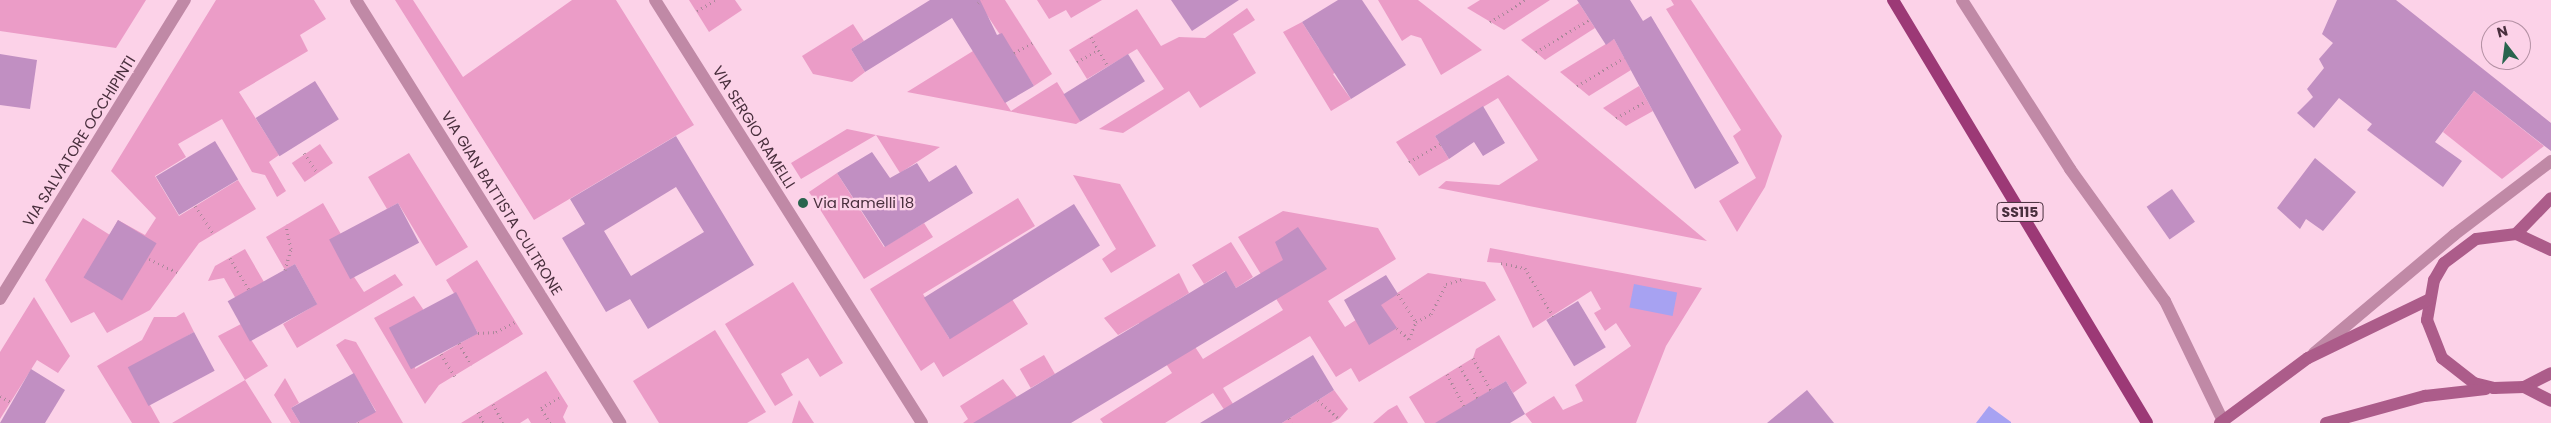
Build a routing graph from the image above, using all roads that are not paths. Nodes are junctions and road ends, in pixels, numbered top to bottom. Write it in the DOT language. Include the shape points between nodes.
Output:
graph roads {
  1 [pos="185,0"];
  2 [pos="356,0"];
  3 [pos="655,0"];
  4 [pos="1893,0"];
  5 [pos="1962,0"];
  6 [pos="2551,161"];
  7 [pos="2551,198"];
  8 [pos="2516,234"];
  9 [pos="2551,250"];
  10 [pos="0,299"];
  11 [pos="2428,300"];
  12 [pos="2308,358"];
  13 [pos="2551,373"];
  14 [pos="2524,387"];
  15 [pos="2494,388"];
  16 [pos="2551,401"];
  17 [pos="2222,422"];
  18 [pos="620,423"];
  19 [pos="922,423"];
  20 [pos="2147,423"];
  21 [pos="2326,423"];
  1 -- 10 [label="street, VIA SALVATORE OCCHIPINTI"];
  2 -- 18 [label="street, VIA GIAN BATTISTA CULTRONE"];
  3 -- 19 [label="street, VIA SERGIO RAMELLI"];
  4 -- 20 [label="main road, SS115"];
  5 -- 17 [label="street" via="2070,169 2165,301"];
  6 -- 12 [label="street" via="2454,235"];
  7 -- 8 [label="main road"];
  8 -- 9 [label="main road"];
  8 -- 11 [label="main road" via="2476,239 2458,249 2434,280"];
  11 -- 12 [label="main road"];
  11 -- 15 [label="main road" via="2427,320 2442,358 2456,372"];
  12 -- 17 [label="main road"];
  13 -- 14 [label="main road"];
  14 -- 15 [label="main road"];
  14 -- 16 [label="main road"];
  15 -- 21 [label="main road" via="2425,396"];
}
